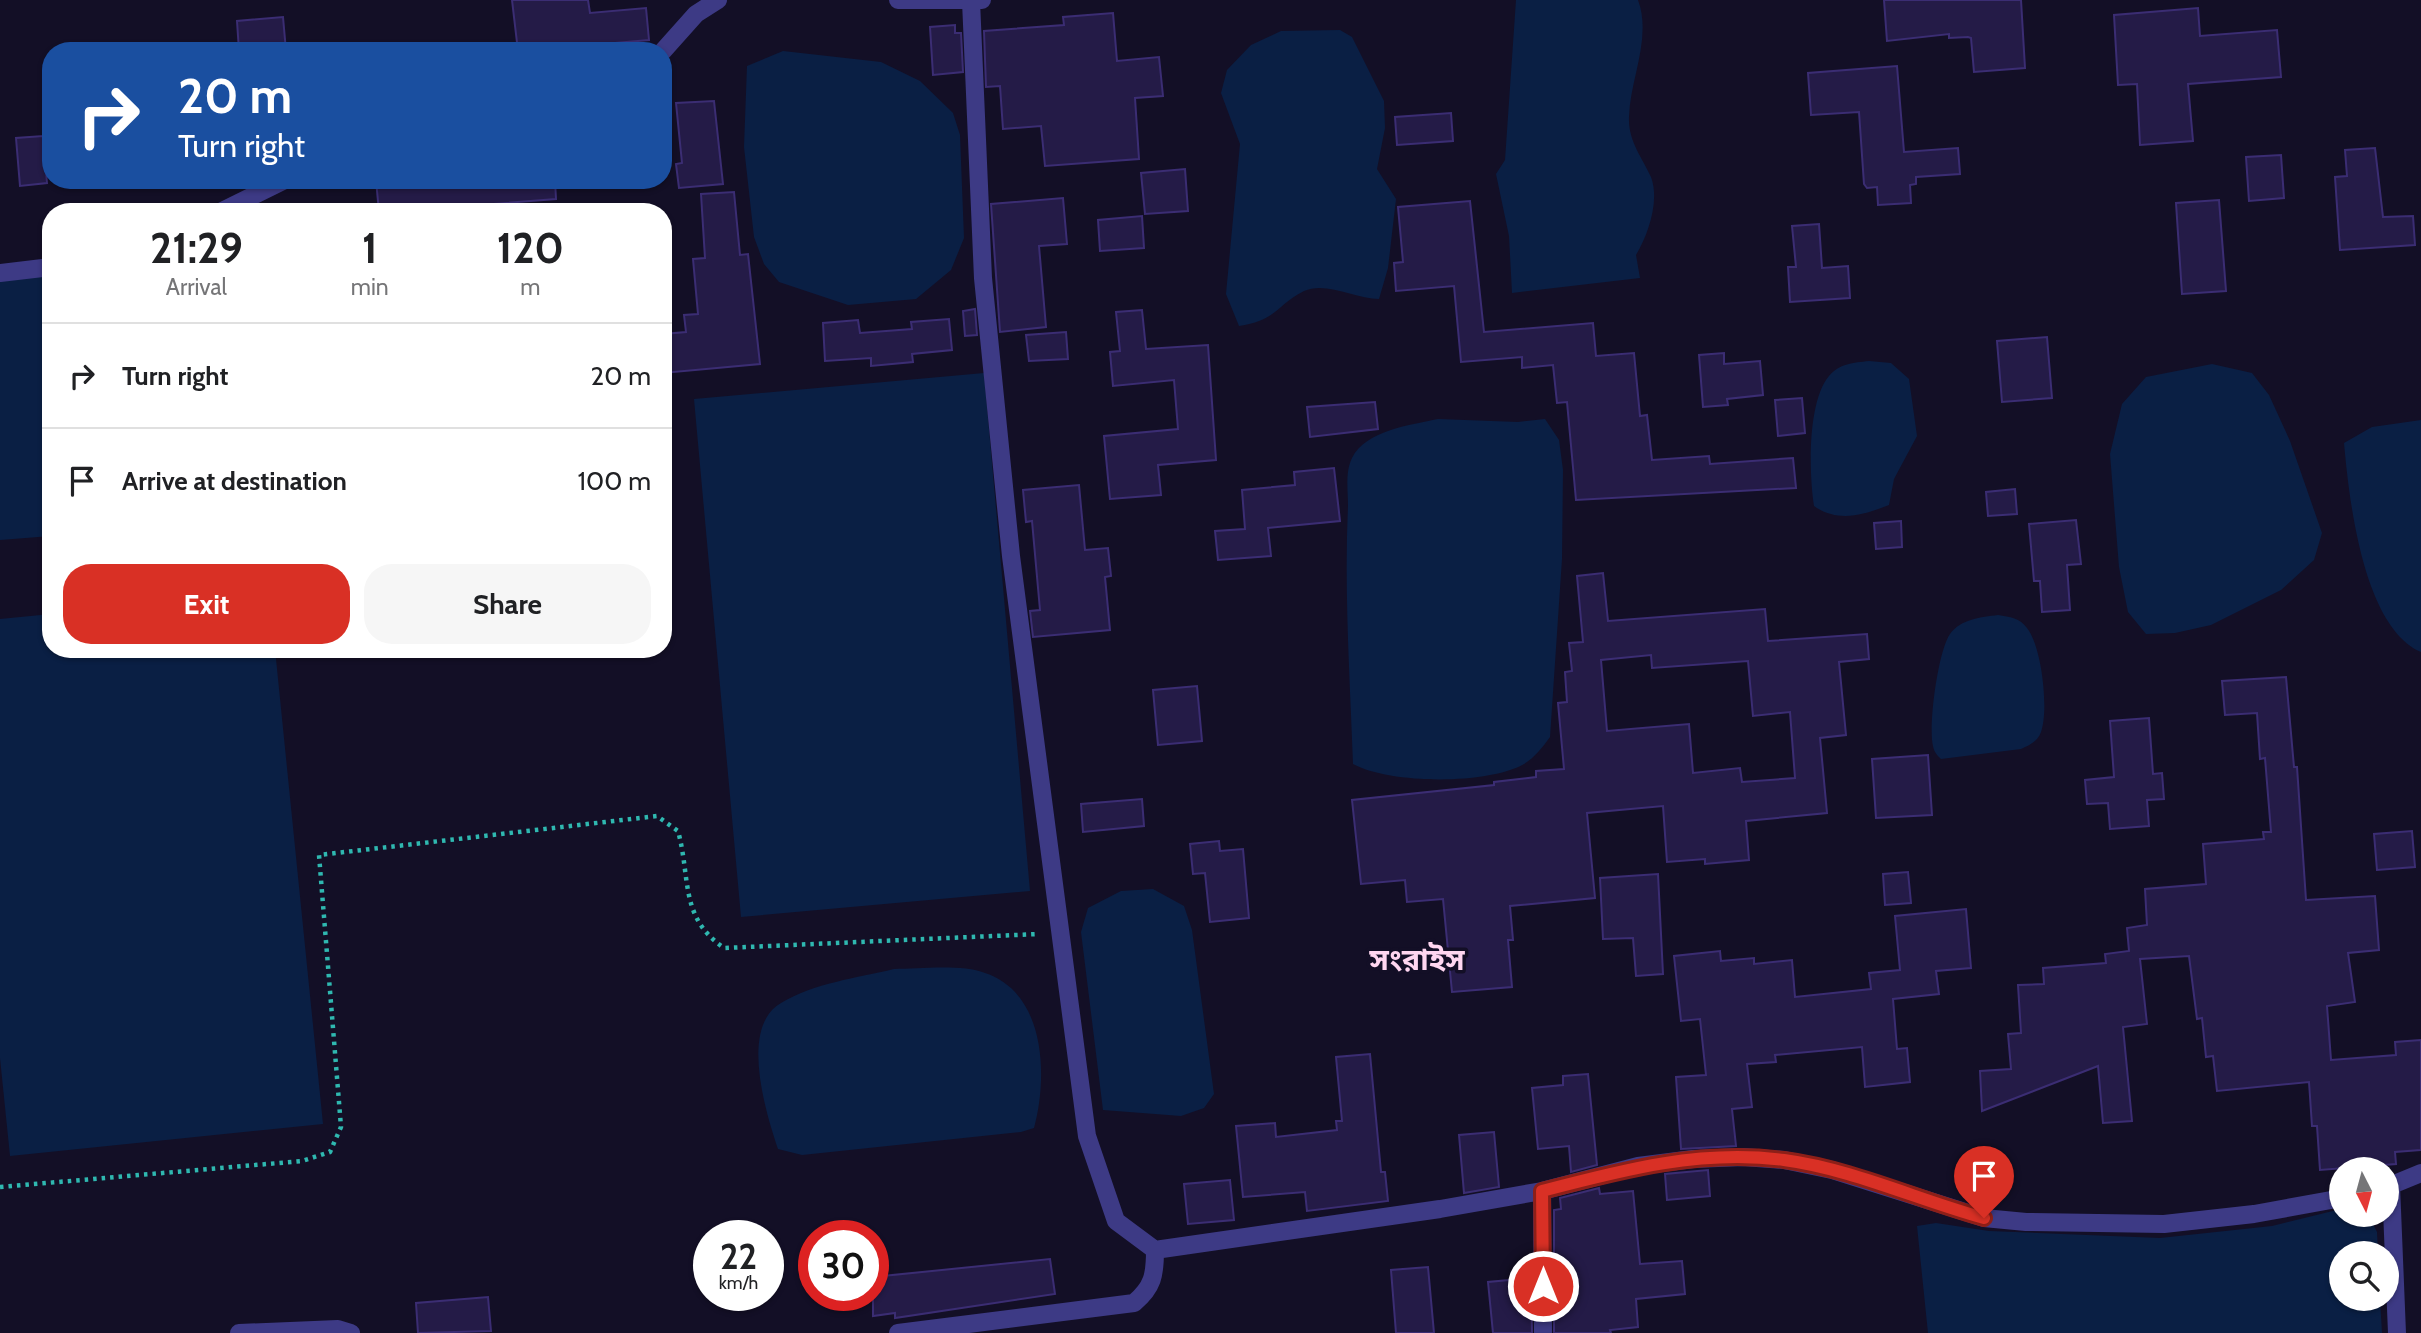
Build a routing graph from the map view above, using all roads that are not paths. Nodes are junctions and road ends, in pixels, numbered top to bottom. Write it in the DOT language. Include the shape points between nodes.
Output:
graph roads {
  1 [pos="718,0"];
  2 [pos="898,0"];
  3 [pos="977,1"];
  4 [pos="671,42"];
  5 [pos="267,189"];
  6 [pos="238,203"];
  7 [pos="42,268"];
  8 [pos="0,273"];
  9 [pos="2421,1173"];
  10 [pos="2399,1182"];
  11 [pos="1542,1191"];
  12 [pos="2329,1200"];
  13 [pos="2391,1227"];
  14 [pos="1155,1250"];
  15 [pos="239,1333"];
  16 [pos="351,1333"];
  17 [pos="898,1333"];
  18 [pos="1543,1333"];
  19 [pos="2397,1333"];
  1 -- 4 [label="street" via="696,13"];
  2 -- 3 [label="street"];
  3 -- 14 [label="street" via="983,278 1031,730 1087,1136 1116,1221"];
  5 -- 6 [label="street"];
  7 -- 8 [label="street"];
  9 -- 10 [label="street"];
  11 -- 12 [label="street" via="1638,1166 1742,1157 1832,1170 1984,1218 2026,1222 2164,1224"];
  11 -- 14 [label="street"];
  11 -- 18 [label="street"];
  13 -- 19 [label="street"];
  14 -- 17 [label="street" via="1150,1290 1134,1303"];
  15 -- 16 [label="street" via="338,1329"];
}
